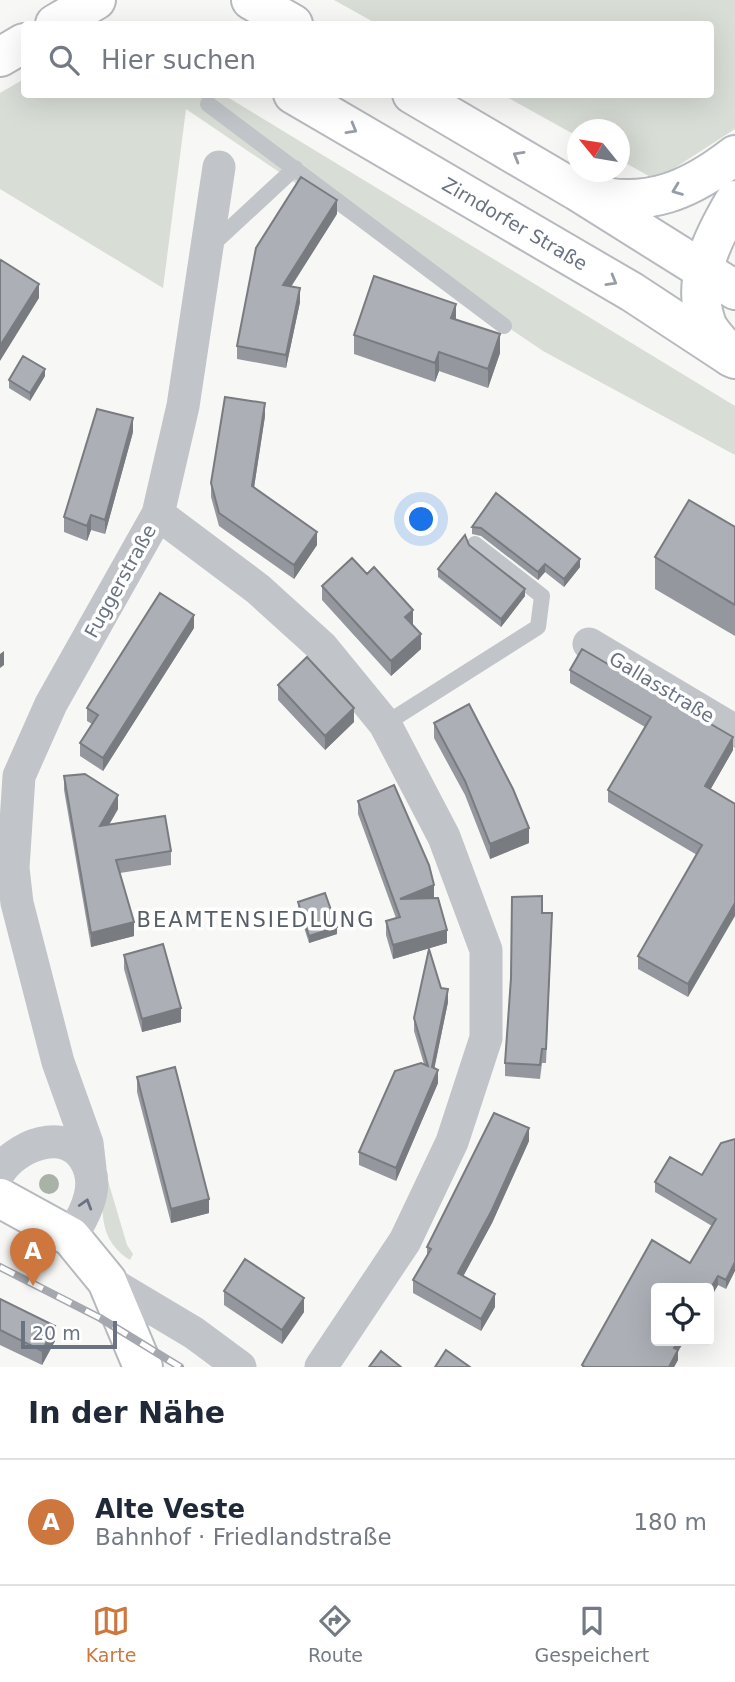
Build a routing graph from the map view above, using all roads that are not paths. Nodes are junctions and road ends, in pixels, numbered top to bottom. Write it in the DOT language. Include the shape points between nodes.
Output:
graph roads {
  1 [pos="96,0"];
  2 [pos="251,0"];
  3 [pos="60,21"];
  4 [pos="288,21"];
  5 [pos="21,45"];
  6 [pos="0,57"];
  7 [pos="300,98"];
  8 [pos="419,98"];
  9 [pos="208,104"];
  10 [pos="735,155"];
  11 [pos="219,167"];
  12 [pos="295,168"];
  13 [pos="577,191"];
  14 [pos="735,200"];
  15 [pos="208,250"];
  16 [pos="719,262"];
  17 [pos="735,290"];
  18 [pos="504,326"];
  19 [pos="733,358"];
  20 [pos="158,514"];
  21 [pos="475,544"];
  22 [pos="589,643"];
  23 [pos="385,724"];
  24 [pos="735,731"];
  25 [pos="9,772"];
  26 [pos="58,1062"];
  27 [pos="33,1144"];
  28 [pos="90,1169"];
  29 [pos="0,1171"];
  30 [pos="0,1198"];
  31 [pos="71,1237"];
  32 [pos="107,1281"];
  33 [pos="143,1367"];
  34 [pos="240,1367"];
  35 [pos="321,1367"];
  1 -- 3 [label="main road"];
  2 -- 4 [label="main road"];
  5 -- 6 [label="main road"];
  7 -- 19 [label="main road, Zirndorfer Straße, one-way" via="632,292"];
  13 -- 8 [label="main road, one-way"];
  9 -- 12 [label="lane"];
  10 -- 13 [label="main road, one-way" via="703,180 662,195 614,200"];
  11 -- 15 [label="street, Fuggerstraße"];
  12 -- 15 [label="lane"];
  12 -- 18 [label="lane"];
  13 -- 16 [label="main road"];
  14 -- 16 [label="main road" via="719,227"];
  15 -- 20 [label="street, Fuggerstraße" via="183,406"];
  16 -- 17 [label="main road"];
  16 -- 19 [label="main road" via="701,298 708,326"];
  20 -- 23 [label="street" via="258,589 322,647"];
  20 -- 25 [label="street, Fuggerstraße"];
  21 -- 23 [label="lane" via="542,596 538,627"];
  22 -- 24 [label="street, Gallasstraße"];
  23 -- 35 [label="street" via="444,837 486,950 486,1038 452,1142 405,1241"];
  25 -- 26 [label="street" via="17,903"];
  26 -- 27 [label="street" via="50,1118"];
  26 -- 28 [label="street" via="80,1117"];
  27 -- 28 [label="street" via="65,1144"];
  27 -- 29 [label="street"];
  31 -- 28 [label="street, one-way" via="86,1209"];
  30 -- 31 [label="main road"];
  31 -- 32 [label="main road"];
  32 -- 33 [label="main road"];
  32 -- 34 [label="street" via="194,1333"];
}
